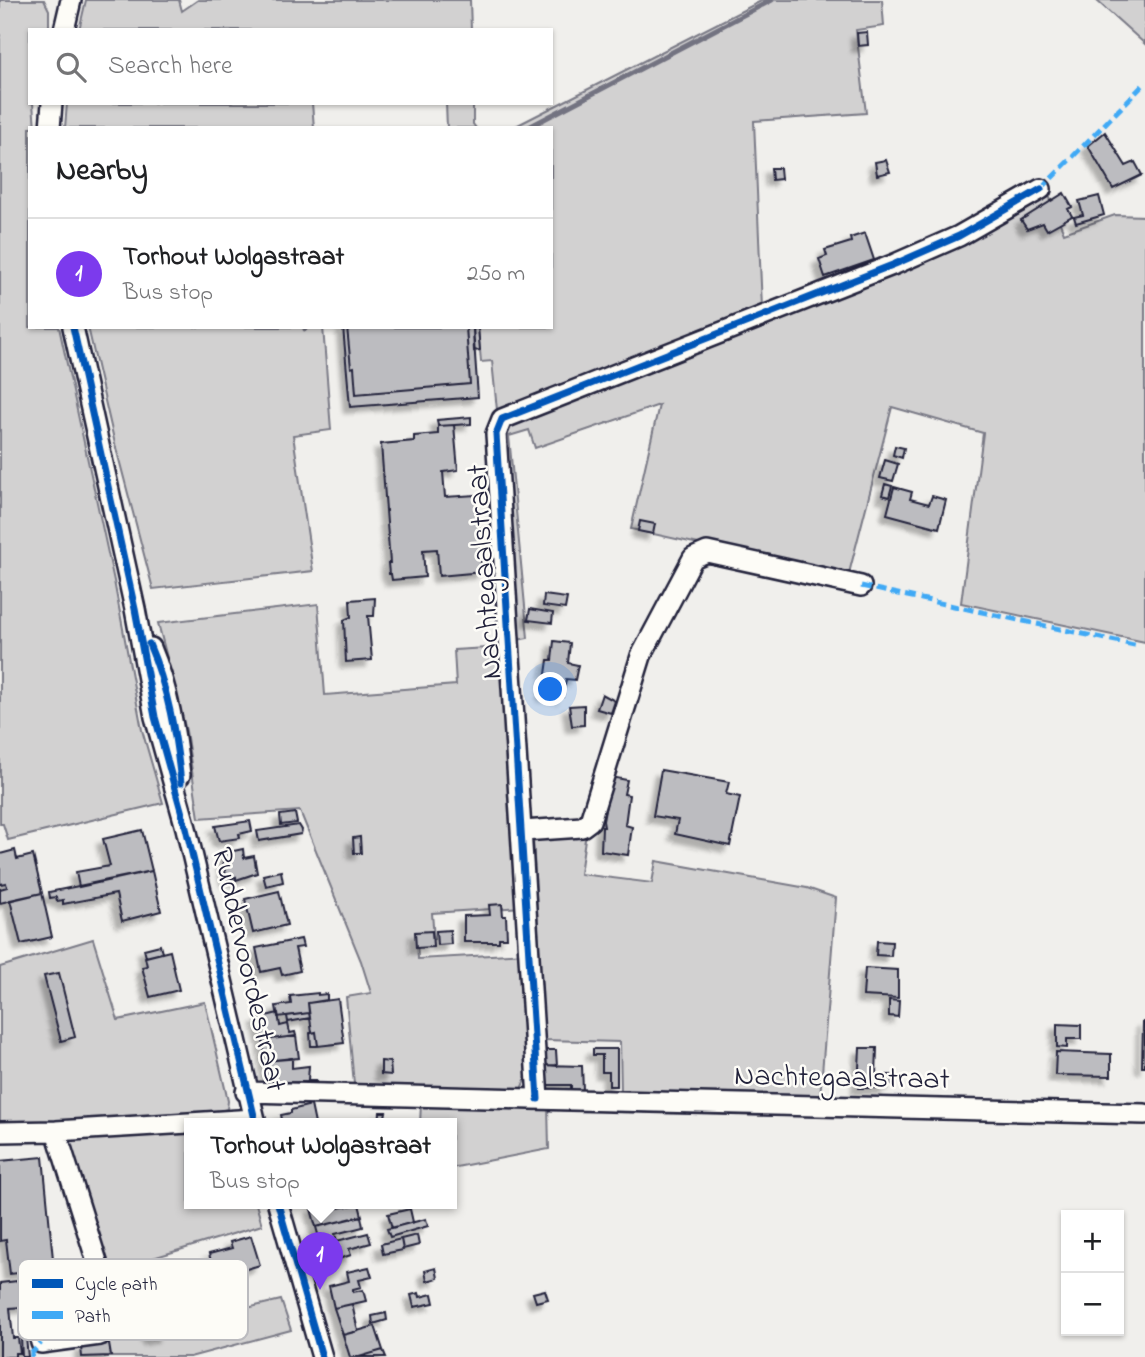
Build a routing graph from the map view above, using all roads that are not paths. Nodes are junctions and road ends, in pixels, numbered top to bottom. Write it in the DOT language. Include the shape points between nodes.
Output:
graph roads {
  1 [pos="66,2"];
  2 [pos="64,28"];
  3 [pos="52,105"];
  4 [pos="50,126"];
  5 [pos="1041,189"];
  6 [pos="74,329"];
  7 [pos="861,586"];
  8 [pos="523,831"];
  9 [pos="246,1091"];
  10 [pos="538,1099"];
  11 [pos="1145,1114"];
  12 [pos="254,1118"];
  13 [pos="184,1125"];
  14 [pos="56,1131"];
  15 [pos="0,1132"];
  16 [pos="279,1209"];
  17 [pos="96,1259"];
  18 [pos="40,1340"];
  19 [pos="63,1340"];
  20 [pos="322,1357"];
  1 -- 2 [label="street"];
  3 -- 4 [label="street"];
  5 -- 8 [label="street, Nachtegaalstraat" via="959,236 908,258 502,419 496,434"];
  6 -- 9 [label="street, Ruddervoordestraat" via="135,609 160,669 171,713 186,828"];
  7 -- 8 [label="street" via="707,552 693,558 641,656 590,821 582,827"];
  8 -- 10 [label="street, Nachtegaalstraat"];
  9 -- 10 [label="street, Nachtegaalstraat"];
  9 -- 12 [label="street, Ruddervoordestraat"];
  10 -- 11 [label="street, Nachtegaalstraat"];
  13 -- 14 [label="street"];
  14 -- 15 [label="street"];
  14 -- 17 [label="street"];
  16 -- 20 [label="street"];
  18 -- 19 [label="street"];
}
